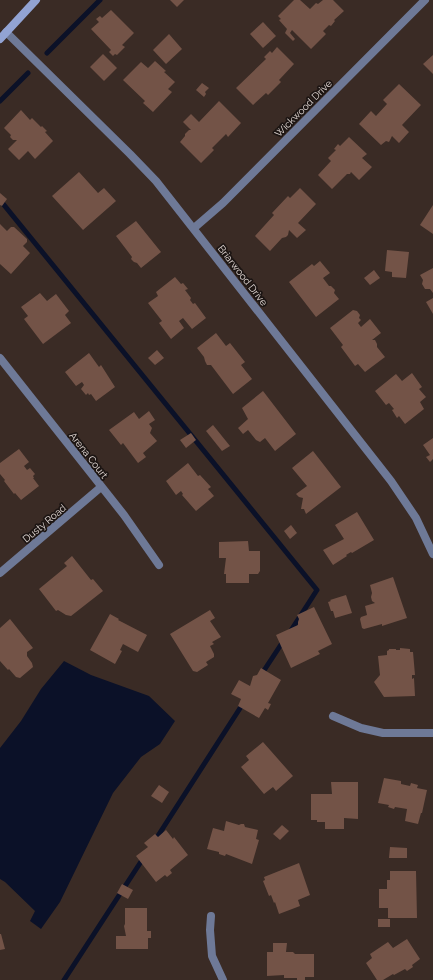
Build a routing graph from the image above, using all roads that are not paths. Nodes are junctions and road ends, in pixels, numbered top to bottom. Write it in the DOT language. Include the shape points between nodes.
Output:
graph roads {
  1 [pos="36,0"];
  2 [pos="425,0"];
  3 [pos="3,35"];
  4 [pos="194,228"];
  5 [pos="0,358"];
  6 [pos="101,487"];
  7 [pos="433,554"];
  8 [pos="159,565"];
  9 [pos="0,574"];
  10 [pos="333,716"];
  11 [pos="433,733"];
  12 [pos="211,916"];
  13 [pos="223,980"];
  1 -- 3 [label="main road"];
  2 -- 4 [label="street, Wickwood Drive" via="223,203"];
  3 -- 4 [label="street, Briarwood Drive" via="130,154 156,181"];
  4 -- 7 [label="street, Briarwood Drive" via="391,481 416,518"];
  5 -- 6 [label="street, Arena Court"];
  6 -- 8 [label="street, Arena Court"];
  6 -- 9 [label="street, Dusty Road"];
  10 -- 11 [label="street" via="361,728 383,733"];
  12 -- 13 [label="street" via="212,956"];
}
